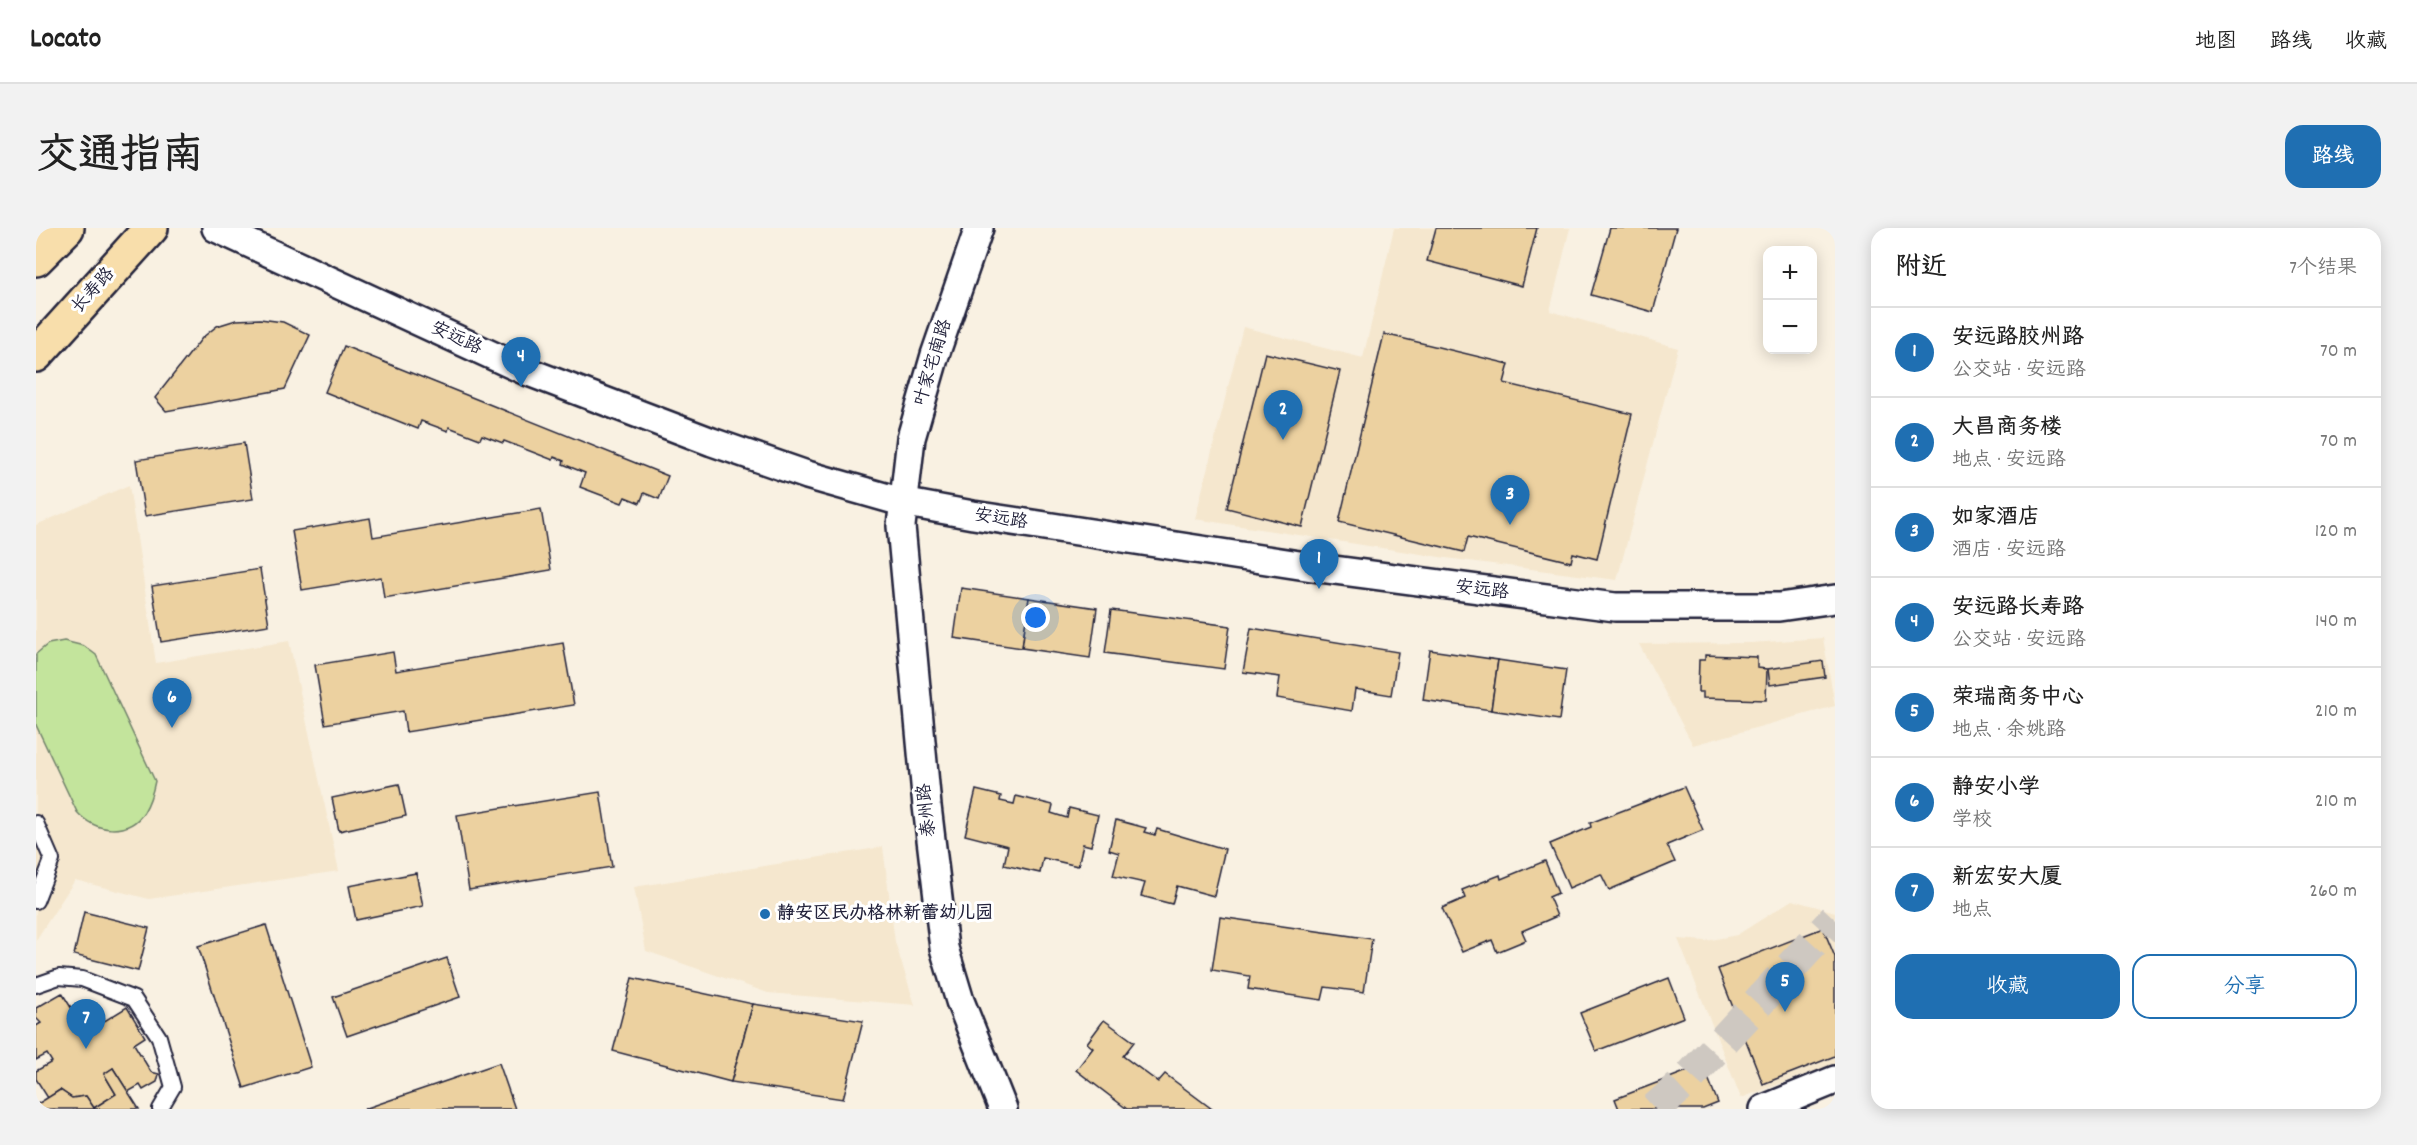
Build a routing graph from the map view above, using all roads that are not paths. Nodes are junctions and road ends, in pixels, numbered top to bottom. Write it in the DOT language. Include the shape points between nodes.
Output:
graph roads {
  1 [pos="67,228"];
  2 [pos="152,228"];
  3 [pos="216,228"];
  4 [pos="980,228"];
  5 [pos="36,259"];
  6 [pos="36,355"];
  7 [pos="902,502"];
  8 [pos="1835,599"];
  9 [pos="36,823"];
  10 [pos="36,901"];
  11 [pos="36,985"];
  12 [pos="1835,1080"];
  13 [pos="160,1109"];
  14 [pos="1003,1109"];
  15 [pos="1764,1109"];
  1 -- 5 [label="main road"];
  2 -- 6 [label="main road, 长寿路"];
  3 -- 7 [label="street, 安远路" via="526,371 722,446"];
  4 -- 7 [label="street, 叶家宅南路" via="935,355 911,438"];
  7 -- 8 [label="street, 安远路" via="1308,566 1615,607 1779,607"];
  7 -- 14 [label="street, 泰州路" via="904,577 944,948"];
  9 -- 10 [label="lane" via="52,860"];
  11 -- 13 [label="lane" via="59,977 82,979 134,999 159,1037 173,1087"];
  12 -- 15 [label="street"];
}
